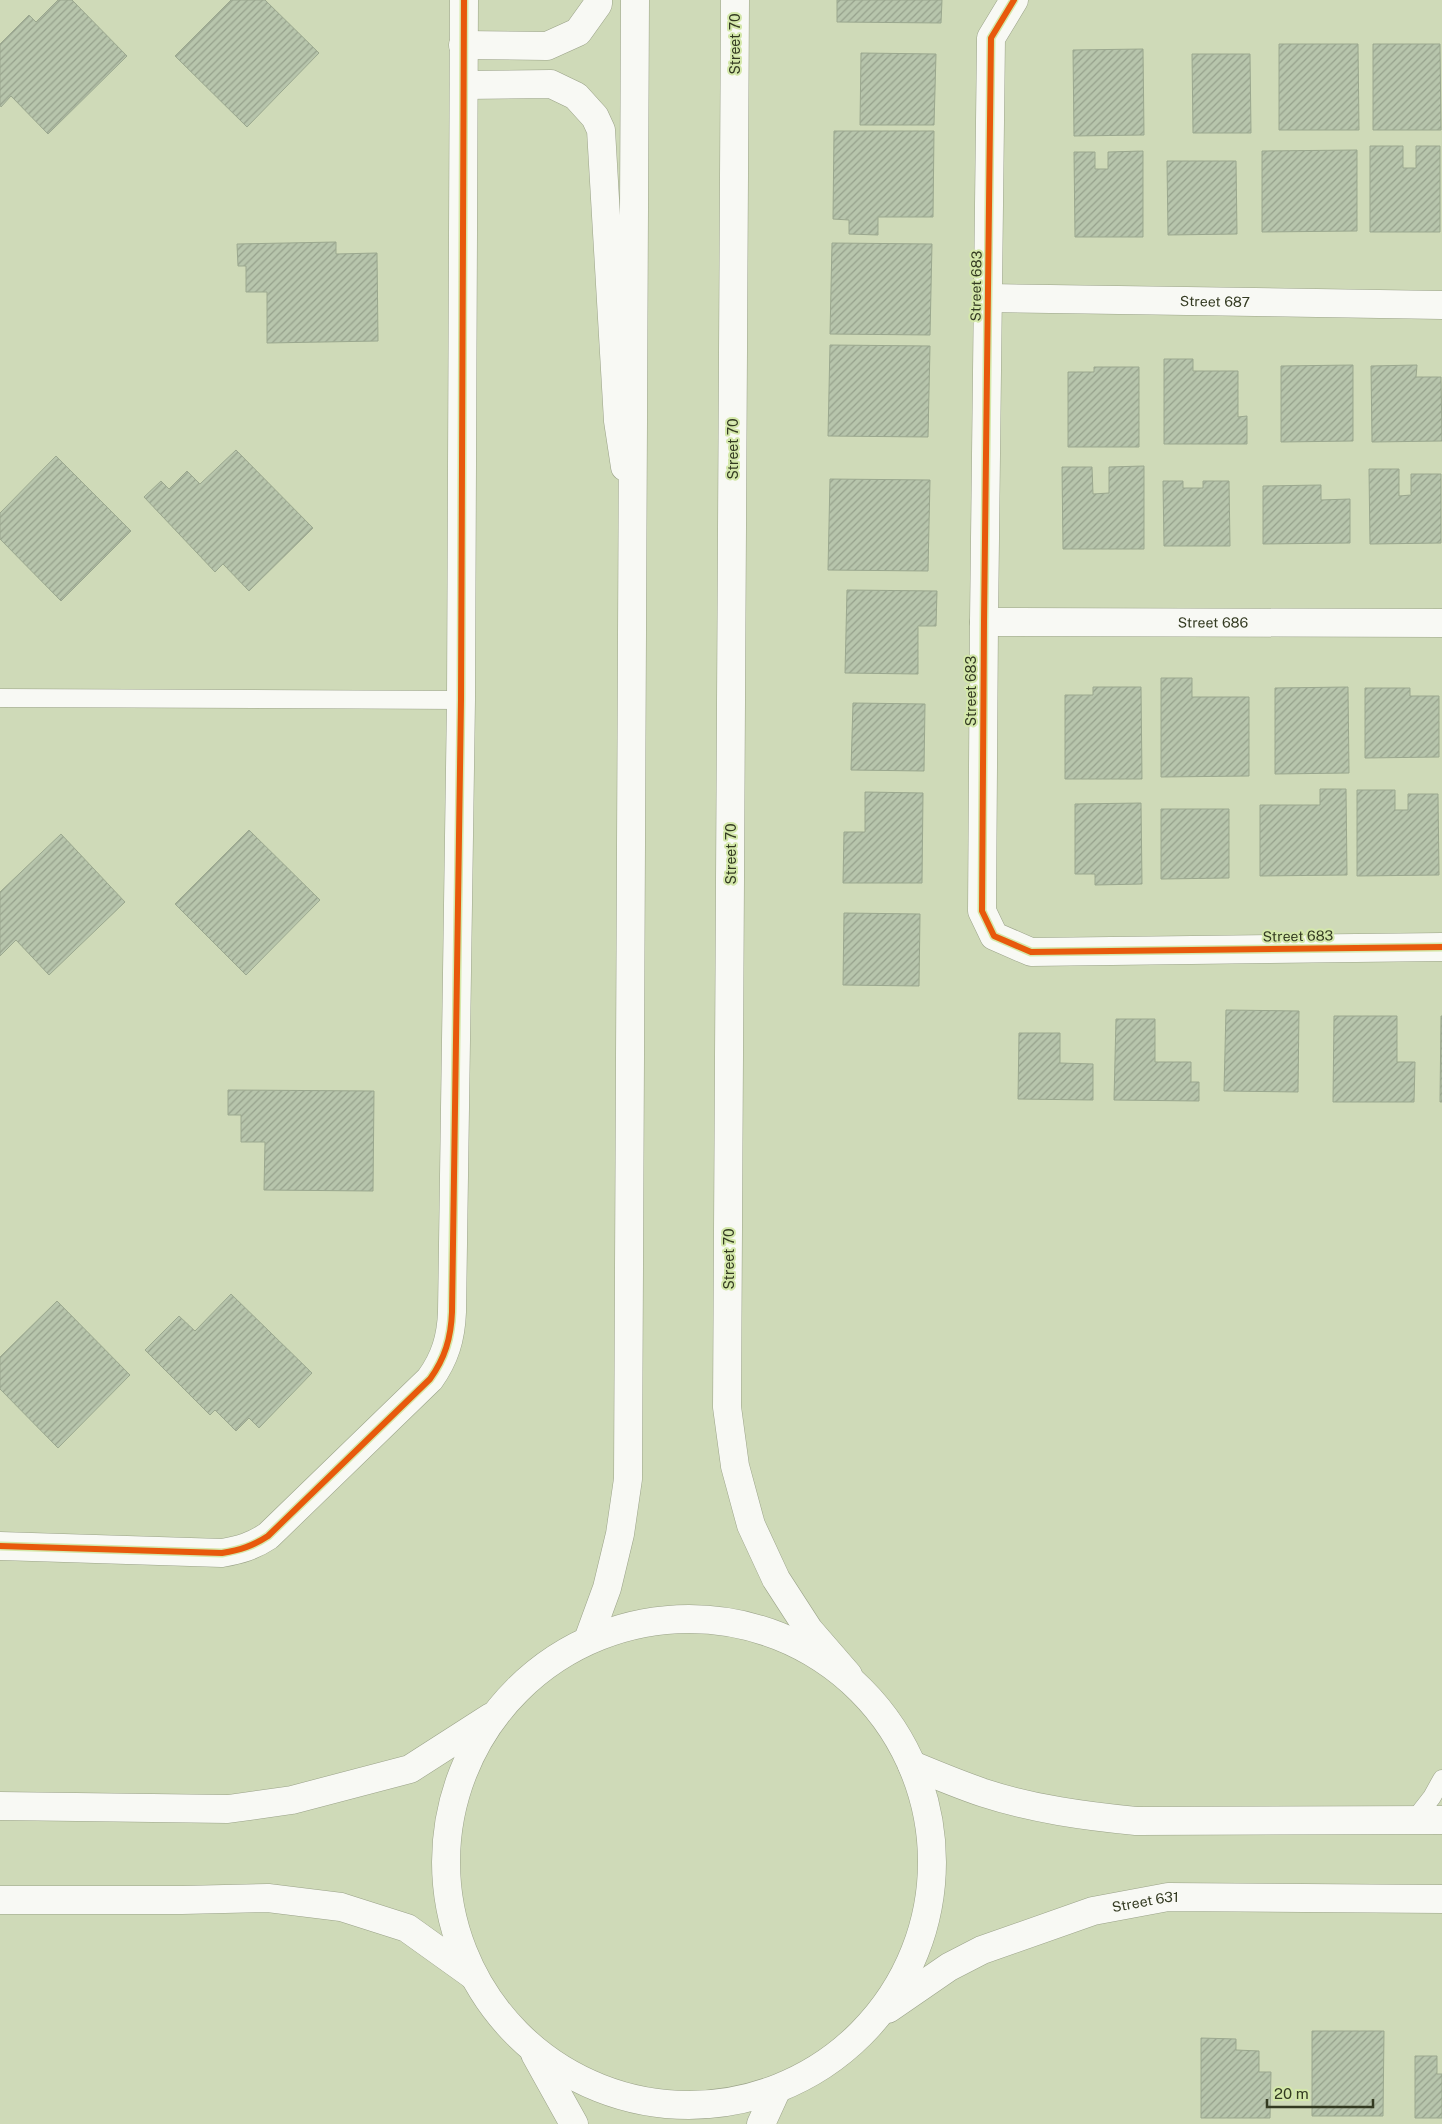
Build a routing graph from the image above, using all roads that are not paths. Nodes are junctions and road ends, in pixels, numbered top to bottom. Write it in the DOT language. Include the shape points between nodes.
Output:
graph roads {
  1 [pos="464,0"];
  2 [pos="598,0"];
  3 [pos="635,0"];
  4 [pos="735,0"];
  5 [pos="1014,0"];
  6 [pos="464,45"];
  7 [pos="464,85"];
  8 [pos="988,298"];
  9 [pos="1442,305"];
  10 [pos="632,510"];
  11 [pos="984,622"];
  12 [pos="1442,623"];
  13 [pos="0,698"];
  14 [pos="461,700"];
  15 [pos="1442,946"];
  16 [pos="0,1546"];
  17 [pos="588,1640"];
  18 [pos="848,1675"];
  19 [pos="497,1714"];
  20 [pos="912,1765"];
  21 [pos="1442,1779"];
  22 [pos="0,1806"];
  23 [pos="1414,1820"];
  24 [pos="1442,1820"];
  25 [pos="1442,1899"];
  26 [pos="0,1900"];
  27 [pos="474,1976"];
  28 [pos="876,2016"];
  29 [pos="532,2048"];
  30 [pos="777,2089"];
  31 [pos="574,2124"];
  32 [pos="761,2124"];
  1 -- 6 [label="main road"];
  2 -- 6 [label="main road" via="578,32 547,46"];
  3 -- 10 [label="main road"];
  4 -- 18 [label="main road, Street 70" via="727,1407 735,1466 751,1525 780,1586 808,1630"];
  5 -- 8 [label="main road, Street 683" via="991,38"];
  6 -- 7 [label="main road"];
  7 -- 10 [label="main road" via="551,84 576,96 595,117 601,130 618,421"];
  7 -- 14 [label="main road"];
  8 -- 9 [label="main road, Street 687"];
  8 -- 11 [label="main road, Street 683"];
  10 -- 17 [label="main road" via="628,1479 616,1552"];
  11 -- 12 [label="main road, Street 686"];
  11 -- 15 [label="main road, Street 683" via="982,911 994,936 1030,952"];
  13 -- 14 [label="lane"];
  14 -- 16 [label="main road" via="452,1333 439,1367 268,1536 254,1545 222,1553"];
  17 -- 18 [label="main road" via="632,1625 677,1618 723,1620 768,1631 809,1650"];
  17 -- 19 [label="main road" via="554,1660 524,1684"];
  18 -- 20 [label="main road, Street 70" via="885,1717"];
  19 -- 22 [label="main road" via="410,1769 292,1800 228,1809"];
  19 -- 27 [label="main road" via="472,1753 462,1779 448,1842 448,1888 457,1933"];
  20 -- 23 [label="main road" via="985,1793 1087,1816 1136,1821"];
  20 -- 28 [label="main road, Street 70" via="929,1830 931,1877 926,1915 915,1951 898,1985"];
  21 -- 23 [label="lane"];
  23 -- 24 [label="main road"];
  25 -- 28 [label="main road, Street 631" via="1168,1898 1093,1911 982,1950 949,1967"];
  26 -- 27 [label="main road" via="268,1898 342,1907 407,1928"];
  27 -- 29 [label="main road" via="500,2015"];
  28 -- 30 [label="main road" via="848,2046 814,2071"];
  29 -- 30 [label="main road" via="575,2077 623,2097 674,2105 727,2103"];
  29 -- 31 [label="main road"];
  30 -- 32 [label="main road"];
}
